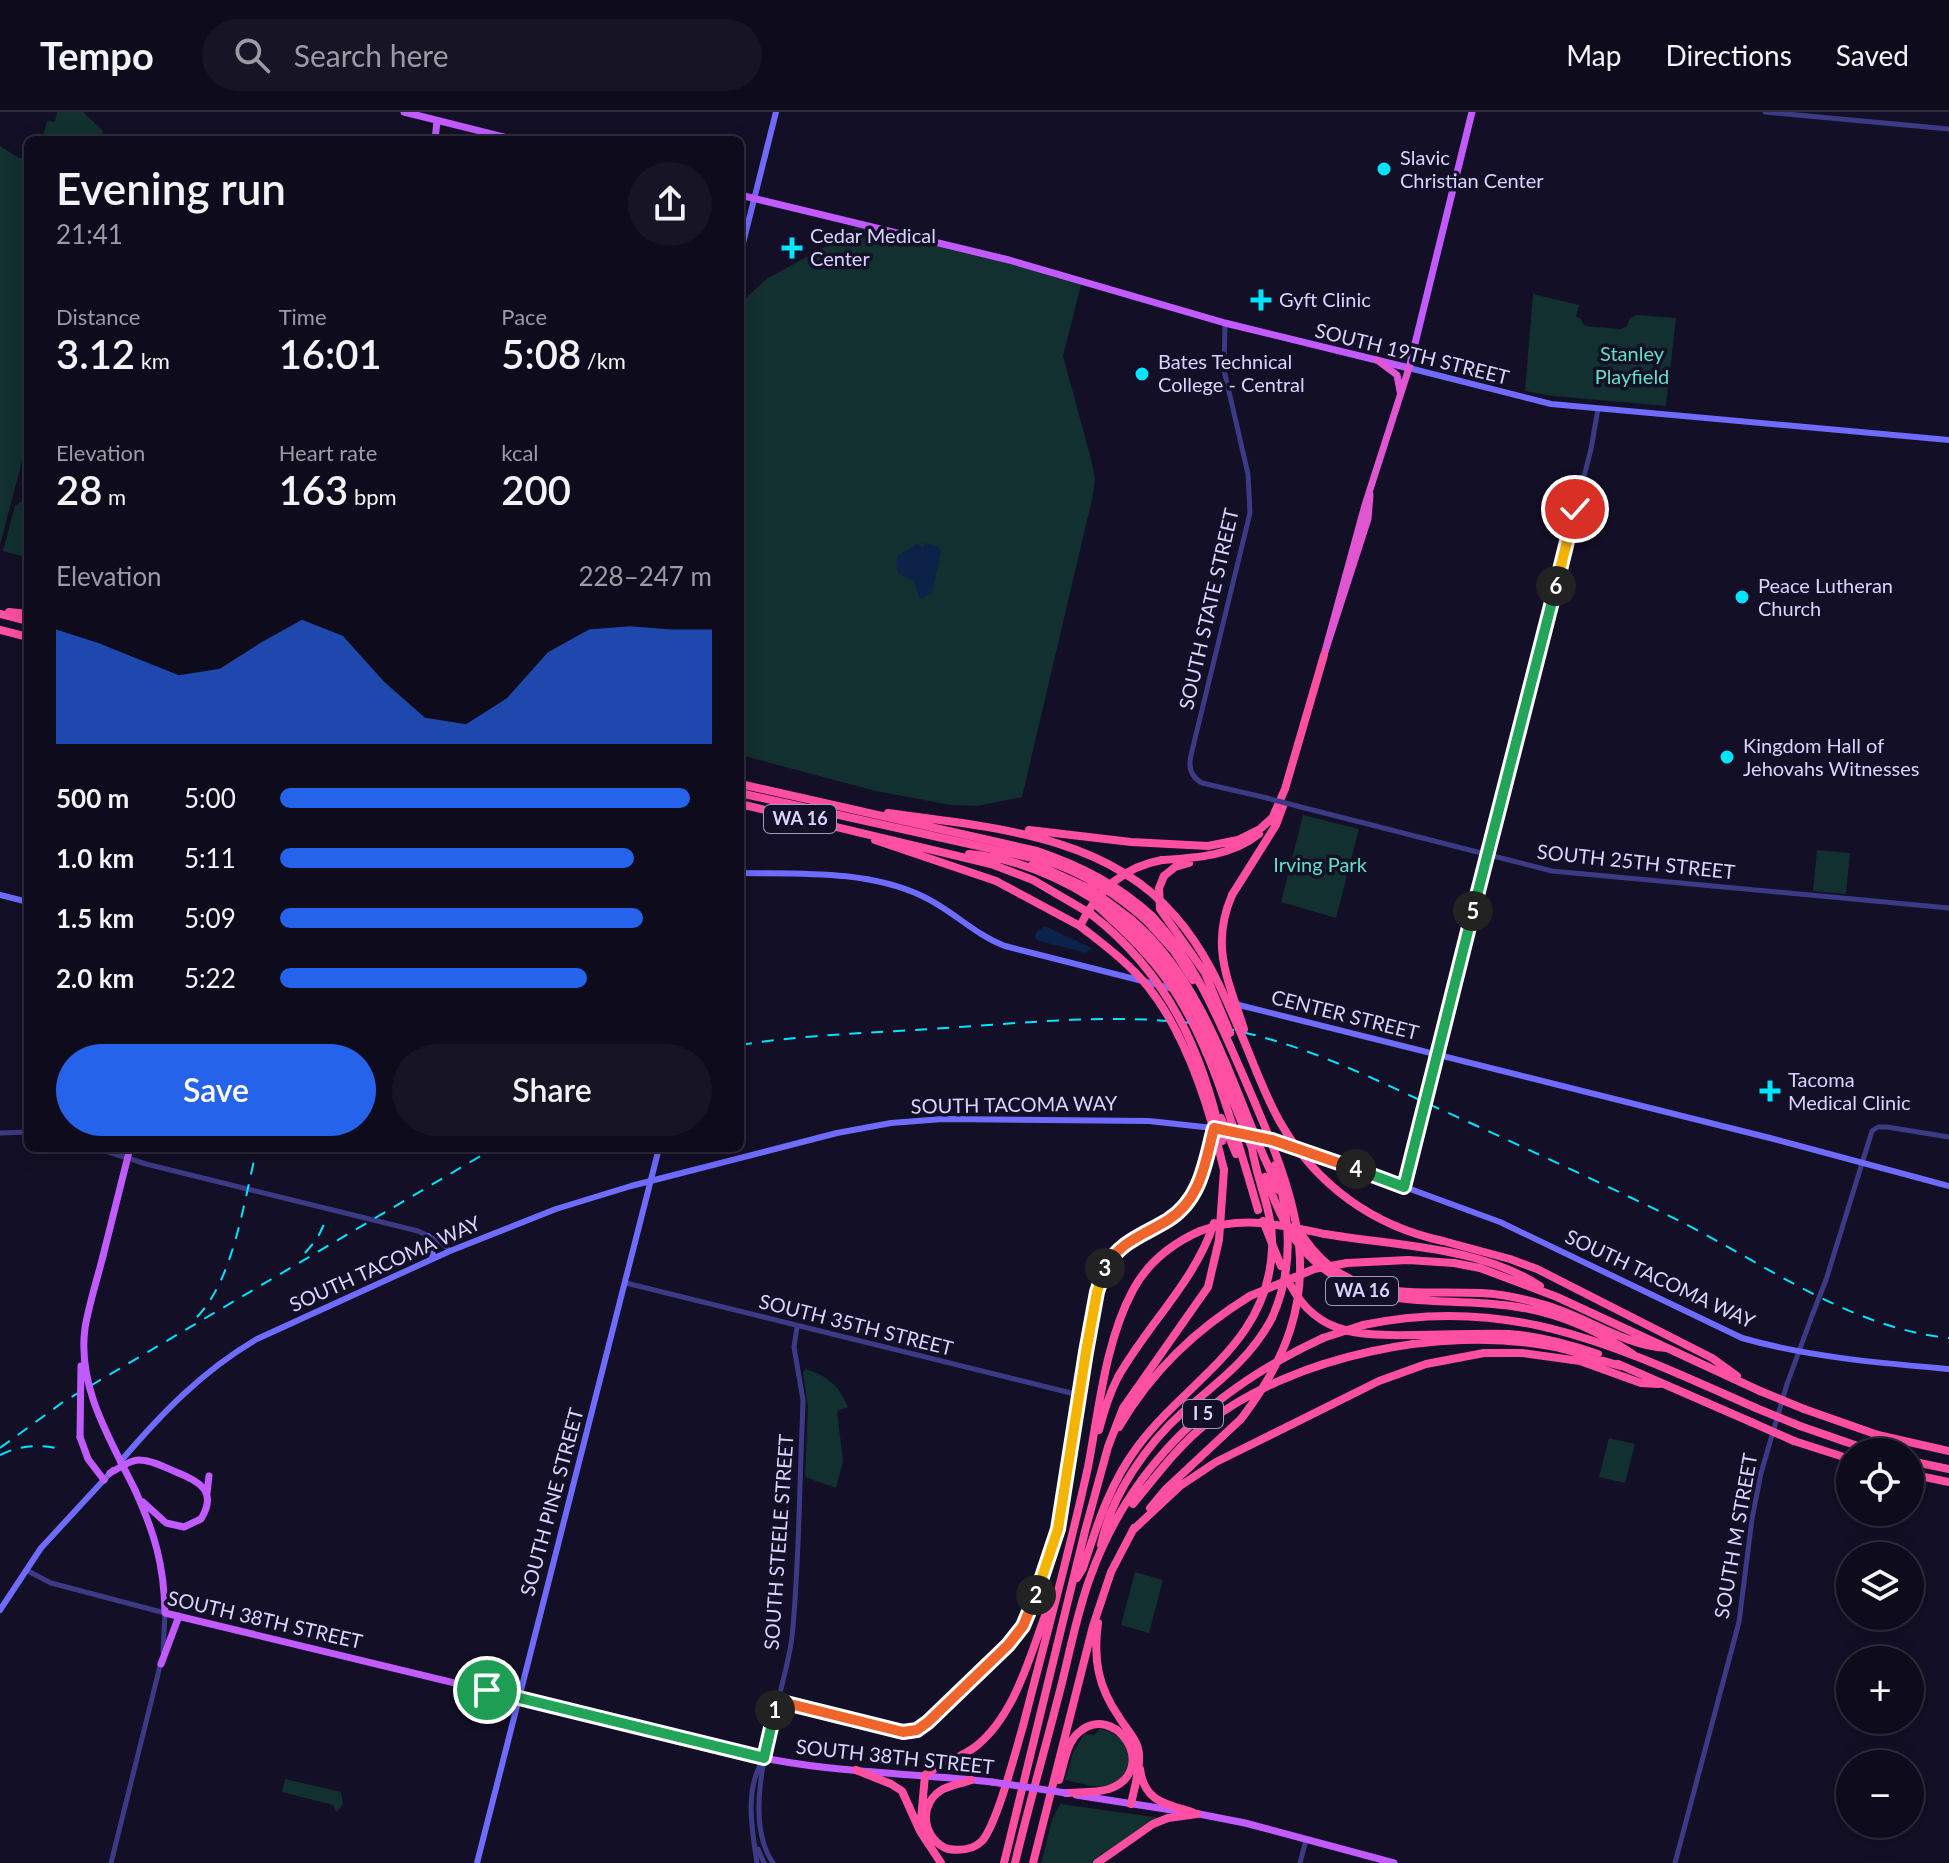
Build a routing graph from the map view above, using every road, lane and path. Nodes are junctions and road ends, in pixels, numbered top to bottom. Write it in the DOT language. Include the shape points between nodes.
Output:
graph roads {
  1 [pos="404,112"];
  2 [pos="776,112"];
  3 [pos="1472,112"];
  4 [pos="1765,112"];
  5 [pos="437,116"];
  6 [pos="1949,129"];
  7 [pos="435,136"];
  8 [pos="503,136"];
  9 [pos="744,196"];
  10 [pos="754,199"];
  11 [pos="744,239"];
  12 [pos="1225,323"];
  13 [pos="1377,360"];
  14 [pos="1409,368"];
  15 [pos="1400,397"];
  16 [pos="1598,409"];
  17 [pos="1949,440"];
  18 [pos="0,612"];
  19 [pos="24,614"];
  20 [pos="24,620"];
  21 [pos="0,630"];
  22 [pos="24,636"];
  23 [pos="1324,655"];
  24 [pos="1191,771"];
  25 [pos="744,785"];
  26 [pos="1285,789"];
  27 [pos="744,794"];
  28 [pos="744,805"];
  29 [pos="859,810"];
  30 [pos="1272,818"];
  31 [pos="943,821"];
  32 [pos="860,833"];
  33 [pos="950,841"];
  34 [pos="1246,844"];
  35 [pos="945,853"];
  36 [pos="1488,856"];
  37 [pos="744,873"];
  38 [pos="0,895"];
  39 [pos="24,901"];
  40 [pos="1094,903"];
  41 [pos="1949,908"];
  42 [pos="1150,919"];
  43 [pos="1130,922"];
  44 [pos="1080,926"];
  45 [pos="1437,1054"];
  46 [pos="1256,1068"];
  47 [pos="1203,1075"];
  48 [pos="1243,1076"];
  49 [pos="1214,1128"];
  50 [pos="24,1132"];
  51 [pos="0,1133"];
  52 [pos="1949,1137"];
  53 [pos="1252,1148"];
  54 [pos="108,1152"];
  55 [pos="129,1152"];
  56 [pos="658,1152"];
  57 [pos="127,1158"];
  58 [pos="1861,1162"];
  59 [pos="1224,1170"];
  60 [pos="651,1181"];
  61 [pos="1949,1186"];
  62 [pos="1404,1187"];
  63 [pos="1258,1210"];
  64 [pos="1221,1212"];
  65 [pos="428,1236"];
  66 [pos="450,1251"];
  67 [pos="432,1259"];
  68 [pos="626,1283"];
  69 [pos="1557,1297"];
  70 [pos="797,1327"];
  71 [pos="84,1344"];
  72 [pos="1666,1348"];
  73 [pos="1799,1350"];
  74 [pos="1634,1355"];
  75 [pos="1621,1366"];
  76 [pos="1949,1369"];
  77 [pos="1659,1384"];
  78 [pos="1757,1390"];
  79 [pos="1079,1395"];
  80 [pos="1836,1438"];
  81 [pos="1108,1447"];
  82 [pos="1949,1451"];
  83 [pos="1836,1454"];
  84 [pos="1924,1464"];
  85 [pos="1087,1468"];
  86 [pos="1949,1469"];
  87 [pos="209,1476"];
  88 [pos="107,1477"];
  89 [pos="1924,1477"];
  90 [pos="1949,1482"];
  91 [pos="136,1494"];
  92 [pos="207,1496"];
  93 [pos="1115,1525"];
  94 [pos="1133,1530"];
  95 [pos="1067,1551"];
  96 [pos="1099,1553"];
  97 [pos="25,1570"];
  98 [pos="1072,1584"];
  99 [pos="1100,1602"];
  100 [pos="0,1610"];
  101 [pos="165,1613"];
  102 [pos="179,1616"];
  103 [pos="161,1664"];
  104 [pos="518,1698"];
  105 [pos="778,1701"];
  106 [pos="1140,1756"];
  107 [pos="764,1758"];
  108 [pos="856,1770"];
  109 [pos="925,1775"];
  110 [pos="971,1780"];
  111 [pos="1066,1793"];
  112 [pos="1131,1804"];
  113 [pos="1197,1814"];
  114 [pos="754,1837"];
  115 [pos="925,1839"];
  116 [pos="1306,1840"];
  117 [pos="765,1851"];
  118 [pos="1035,1853"];
  119 [pos="111,1863"];
  120 [pos="477,1863"];
  121 [pos="757,1863"];
  122 [pos="765,1863"];
  123 [pos="773,1863"];
  124 [pos="941,1863"];
  125 [pos="1004,1863"];
  126 [pos="1015,1863"];
  127 [pos="1033,1863"];
  128 [pos="1097,1863"];
  129 [pos="1300,1863"];
  130 [pos="1394,1863"];
  131 [pos="1675,1863"];
  1 -- 5 [label="main road"];
  2 -- 10 [label="main road"];
  3 -- 14 [label="main road"];
  4 -- 6 [label="street"];
  5 -- 7 [label="main road"];
  5 -- 8 [label="main road"];
  9 -- 10 [label="main road, SOUTH 19TH STREET"];
  10 -- 11 [label="main road"];
  10 -- 12 [label="main road, SOUTH 19TH STREET" via="1034,267"];
  12 -- 13 [label="main road, SOUTH 19TH STREET"];
  12 -- 24 [label="street, SOUTH STATE STREET" via="1224,370 1244,454 1249,522"];
  13 -- 14 [label="main road, SOUTH 19TH STREET"];
  13 -- 15 [label="highway" via="1397,375"];
  14 -- 15 [label="highway"];
  14 -- 16 [label="main road, SOUTH 19TH STREET" via="1537,402"];
  15 -- 23 [label="highway"];
  16 -- 17 [label="main road, SOUTH 19TH STREET"];
  16 -- 36 [label="street"];
  18 -- 19 [label="highway"];
  18 -- 20 [label="highway"];
  21 -- 22 [label="highway"];
  23 -- 26 [label="highway"];
  24 -- 36 [label="street, SOUTH 25TH STREET, bridge" via="1202,783"];
  25 -- 29 [label="highway, WA 16"];
  26 -- 30 [label="highway"];
  26 -- 46 [label="highway, bridge" via="1276,825 1223,918 1221,952"];
  27 -- 33 [label="highway"];
  28 -- 32 [label="highway, WA 16"];
  29 -- 31 [label="highway"];
  29 -- 42 [label="highway, WA 16" via="1068,862 1123,892"];
  30 -- 31 [label="highway" via="1238,840 1208,846"];
  30 -- 34 [label="highway"];
  31 -- 46 [label="highway, bridge" via="1036,837 1081,851 1143,887 1175,916 1215,973"];
  32 -- 35 [label="highway, WA 16"];
  32 -- 44 [label="highway" via="1012,888"];
  33 -- 42 [label="highway" via="1067,868"];
  33 -- 43 [label="highway" via="1064,875 1092,890"];
  34 -- 40 [label="highway, bridge" via="1125,872"];
  34 -- 48 [label="highway, bridge" via="1226,855 1179,865 1164,876 1159,888 1160,909 1211,985"];
  35 -- 43 [label="highway" via="978,855 1052,877"];
  35 -- 47 [label="highway, WA 16, bridge" via="1020,875 1091,914 1125,943 1158,980"];
  36 -- 41 [label="street, SOUTH 25TH STREET" via="1552,871"];
  36 -- 45 [label="street"];
  37 -- 45 [label="main road, CENTER STREET" via="829,876 893,886 934,902 1005,946"];
  38 -- 39 [label="main road"];
  40 -- 44 [label="highway, bridge"];
  40 -- 63 [label="highway, bridge" via="1154,962 1183,1006 1215,1078"];
  42 -- 48 [label="highway, WA 16, bridge" via="1174,941 1197,975"];
  42 -- 96 [label="highway, bridge" via="1201,993 1275,1165 1289,1240 1283,1291 1272,1318 1247,1356 1176,1419 1137,1466 1114,1507"];
  43 -- 53 [label="highway, bridge" via="1192,1007"];
  43 -- 72 [label="highway, bridge" via="1166,954 1189,988 1302,1237 1327,1263 1352,1279 1402,1293 1516,1297 1561,1310 1646,1347"];
  44 -- 59 [label="highway, bridge" via="1131,968 1171,1021 1207,1109"];
  45 -- 58 [label="main road, CENTER STREET"];
  45 -- 62 [label="street"];
  46 -- 78 [label="highway, bridge" via="1287,1134 1314,1170 1374,1217 1537,1269 1712,1358"];
  47 -- 59 [label="highway, WA 16, bridge" via="1220,1132"];
  47 -- 63 [label="highway, bridge"];
  48 -- 94 [label="highway, WA 16, bridge" via="1291,1196 1300,1265 1294,1317 1268,1381 1241,1419 1165,1490"];
  49 -- 60 [label="main road, SOUTH TACOMA WAY" via="1135,1120 916,1121 837,1133"];
  49 -- 62 [label="main road, SOUTH TACOMA WAY" via="1288,1145"];
  49 -- 79 [label="street" via="1201,1179 1189,1201 1168,1220 1129,1240 1108,1264 1097,1292"];
  50 -- 51 [label="street"];
  52 -- 58 [label="street, SOUTH M STREET" via="1874,1129"];
  53 -- 74 [label="highway, WA 16" via="1297,1242 1343,1282 1391,1299 1538,1311 1601,1333"];
  53 -- 98 [label="highway" via="1273,1233 1263,1294 1241,1339 1152,1428 1121,1470"];
  54 -- 57 [label="street"];
  55 -- 57 [label="main road"];
  56 -- 60 [label="main road, SOUTH PINE STREET"];
  57 -- 65 [label="street"];
  57 -- 71 [label="main road, bridge"];
  58 -- 61 [label="main road, CENTER STREET"];
  58 -- 73 [label="street, SOUTH M STREET, bridge"];
  59 -- 64 [label="highway, WA 16"];
  60 -- 66 [label="main road, SOUTH TACOMA WAY" via="556,1209"];
  60 -- 68 [label="main road, SOUTH PINE STREET"];
  62 -- 73 [label="main road, SOUTH TACOMA WAY" via="1500,1222 1725,1331"];
  63 -- 75 [label="highway, bridge" via="1290,1285 1307,1309 1327,1323 1354,1334 1539,1337"];
  64 -- 81 [label="highway, WA 16" via="1208,1287 1123,1408"];
  64 -- 85 [label="highway" via="1200,1258 1114,1385"];
  65 -- 66 [label="street"];
  65 -- 67 [label="main road"];
  66 -- 67 [label="main road, SOUTH TACOMA WAY"];
  67 -- 88 [label="main road, SOUTH TACOMA WAY" via="235,1352 182,1393"];
  68 -- 70 [label="street, SOUTH 35TH STREET"];
  68 -- 104 [label="main road, SOUTH PINE STREET"];
  69 -- 72 [label="highway"];
  69 -- 81 [label="highway, bridge" via="1454,1263 1408,1260 1314,1269 1250,1296 1208,1323 1176,1351"];
  69 -- 85 [label="highway, bridge" via="1508,1269 1472,1258 1259,1222 1200,1231 1162,1253 1131,1294 1105,1376"];
  70 -- 79 [label="street, SOUTH 35TH STREET"];
  70 -- 105 [label="street, SOUTH STEELE STREET" via="794,1347 803,1400 794,1613"];
  71 -- 88 [label="main road, bridge" via="80,1437 88,1459"];
  71 -- 91 [label="main road, bridge" via="93,1401"];
  72 -- 78 [label="highway"];
  73 -- 76 [label="main road, SOUTH TACOMA WAY"];
  73 -- 131 [label="street, SOUTH M STREET" via="1758,1483 1739,1622"];
  74 -- 80 [label="highway, I 5, bridge"];
  74 -- 93 [label="highway, I 5, bridge" via="1558,1329 1499,1317 1414,1316 1323,1338 1243,1381 1191,1424 1156,1461"];
  75 -- 77 [label="highway"];
  75 -- 93 [label="highway" via="1550,1346 1479,1341 1404,1346 1311,1369 1253,1393 1207,1424 1167,1461"];
  77 -- 83 [label="highway, bridge"];
  77 -- 94 [label="highway" via="1641,1383 1580,1361 1522,1353 1484,1353 1426,1364 1379,1381 1216,1462 1180,1486"];
  78 -- 82 [label="highway, bridge" via="1878,1435"];
  79 -- 105 [label="street" via="1058,1529 1026,1619 1008,1645 917,1730 903,1732"];
  81 -- 98 [label="highway"];
  84 -- 86 [label="highway"];
  85 -- 95 [label="highway"];
  87 -- 92 [label="main road"];
  88 -- 92 [label="main road" via="132,1461 158,1464 198,1481"];
  88 -- 97 [label="main road, SOUTH TACOMA WAY"];
  89 -- 90 [label="highway"];
  91 -- 92 [label="main road" via="162,1520 179,1527 201,1519"];
  91 -- 101 [label="main road" via="159,1550"];
  93 -- 96 [label="highway, I 5"];
  94 -- 99 [label="highway"];
  95 -- 109 [label="highway" via="1049,1608 997,1724 965,1753"];
  95 -- 110 [label="highway" via="1018,1744 990,1826 976,1846 948,1849 931,1836 927,1811 941,1790"];
  96 -- 126 [label="highway, I 5"];
  97 -- 100 [label="main road, SOUTH TACOMA WAY"];
  97 -- 101 [label="street, SOUTH 38TH STREET" via="51,1583"];
  98 -- 125 [label="highway"];
  99 -- 106 [label="highway" via="1097,1672"];
  99 -- 118 [label="highway"];
  101 -- 102 [label="main road, SOUTH 38TH STREET"];
  101 -- 103 [label="street"];
  102 -- 103 [label="main road"];
  102 -- 104 [label="main road, SOUTH 38TH STREET"];
  103 -- 119 [label="street"];
  104 -- 107 [label="main road, SOUTH 38TH STREET"];
  104 -- 120 [label="main road, SOUTH PINE STREET"];
  105 -- 107 [label="street, SOUTH STEELE STREET"];
  106 -- 112 [label="highway"];
  106 -- 113 [label="highway" via="1148,1793"];
  107 -- 108 [label="main road, SOUTH 38TH STREET"];
  107 -- 114 [label="street, SOUTH STEELE STREET" via="752,1799"];
  107 -- 117 [label="street, SOUTH STEELE STREET" via="760,1803"];
  108 -- 109 [label="main road, SOUTH 38TH STREET"];
  108 -- 115 [label="highway" via="902,1791"];
  109 -- 110 [label="main road, SOUTH 38TH STREET"];
  109 -- 115 [label="highway"];
  110 -- 111 [label="main road, SOUTH 38TH STREET, bridge"];
  111 -- 112 [label="main road, SOUTH 38TH STREET"];
  111 -- 118 [label="highway" via="1102,1790 1121,1782 1132,1761 1126,1737 1101,1725 1075,1736"];
  112 -- 113 [label="main road, SOUTH 38TH STREET"];
  113 -- 116 [label="main road, SOUTH 38TH STREET"];
  113 -- 128 [label="highway" via="1153,1824"];
  114 -- 121 [label="street, SOUTH STEELE STREET"];
  114 -- 122 [label="street"];
  115 -- 124 [label="highway"];
  116 -- 129 [label="street"];
  116 -- 130 [label="main road, SOUTH 38TH STREET"];
  117 -- 122 [label="street"];
  117 -- 123 [label="street"];
  118 -- 127 [label="highway"];
}
